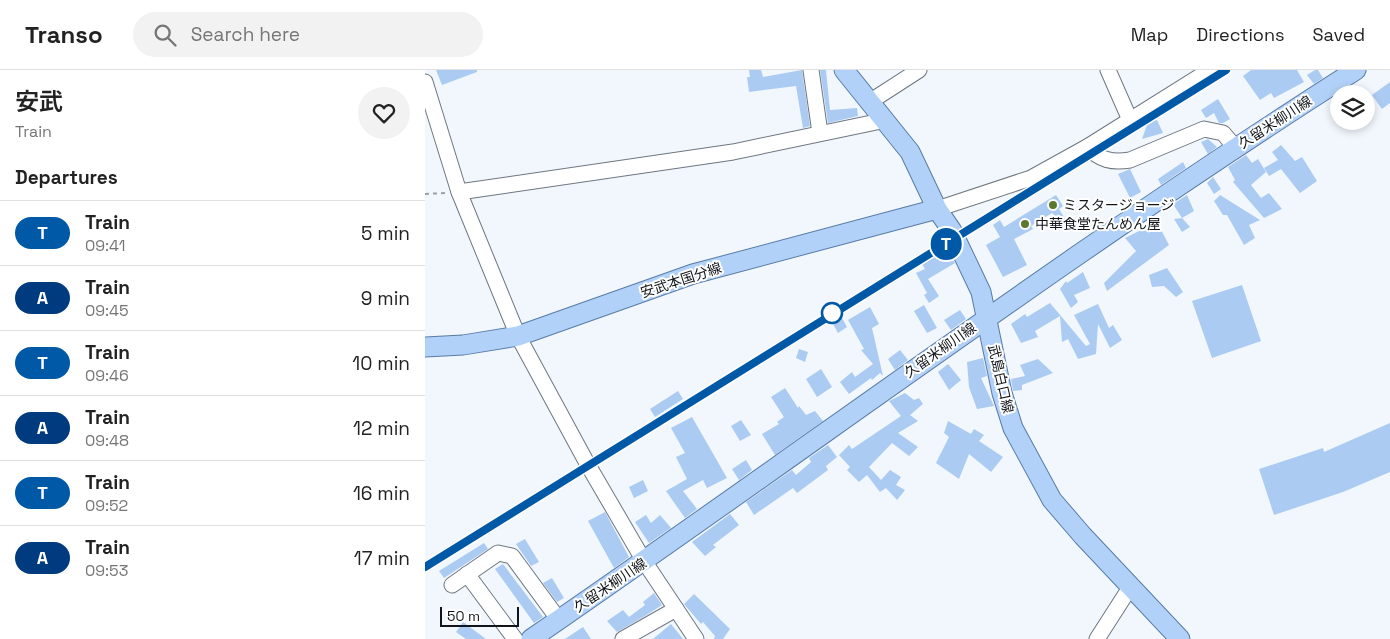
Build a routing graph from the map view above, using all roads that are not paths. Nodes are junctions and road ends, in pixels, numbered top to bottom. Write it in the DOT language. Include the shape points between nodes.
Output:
graph roads {
  1 [pos="811,70"];
  2 [pos="844,70"];
  3 [pos="919,70"];
  4 [pos="1108,70"];
  5 [pos="1210,70"];
  6 [pos="1356,70"];
  7 [pos="425,82"];
  8 [pos="871,101"];
  9 [pos="886,120"];
  10 [pos="1130,120"];
  11 [pos="820,133"];
  12 [pos="1087,147"];
  13 [pos="1235,148"];
  14 [pos="459,192"];
  15 [pos="937,209"];
  16 [pos="987,317"];
  17 [pos="518,336"];
  18 [pos="425,347"];
  19 [pos="645,561"];
  20 [pos="467,574"];
  21 [pos="452,584"];
  22 [pos="1131,586"];
  23 [pos="676,609"];
  24 [pos="559,620"];
  25 [pos="515,639"];
  26 [pos="531,639"];
  27 [pos="623,639"];
  28 [pos="696,639"];
  29 [pos="1097,639"];
  30 [pos="1180,639"];
  1 -- 11 [label="street"];
  2 -- 8 [label="main road, 武島白口線"];
  3 -- 8 [label="street"];
  4 -- 10 [label="street"];
  5 -- 10 [label="street"];
  6 -- 13 [label="main road, 久留米柳川線"];
  7 -- 14 [label="street"];
  8 -- 9 [label="main road, 武島白口線"];
  9 -- 11 [label="street"];
  9 -- 15 [label="main road, 武島白口線" via="910,152"];
  10 -- 12 [label="street"];
  11 -- 14 [label="street" via="733,152"];
  12 -- 13 [label="street" via="1105,160 1118,162 1204,129 1223,133"];
  12 -- 15 [label="street" via="1031,178"];
  13 -- 16 [label="main road, 久留米柳川線"];
  14 -- 17 [label="street"];
  15 -- 16 [label="main road, 武島白口線" via="952,231 981,292"];
  15 -- 17 [label="main road, 安武本国分線" via="693,274"];
  16 -- 19 [label="main road, 久留米柳川線"];
  16 -- 22 [label="main road, 武島白口線" via="1002,393 1013,428 1026,454 1053,500"];
  17 -- 18 [label="main road, 安武本国分線"];
  17 -- 19 [label="street" via="587,465"];
  19 -- 23 [label="street"];
  19 -- 24 [label="main road, 久留米柳川線"];
  20 -- 21 [label="street"];
  20 -- 24 [label="street" via="498,553 512,556"];
  20 -- 25 [label="street"];
  22 -- 29 [label="street"];
  22 -- 30 [label="main road, 武島白口線"];
  23 -- 27 [label="street"];
  23 -- 28 [label="street"];
  24 -- 26 [label="main road, 久留米柳川線"];
}
